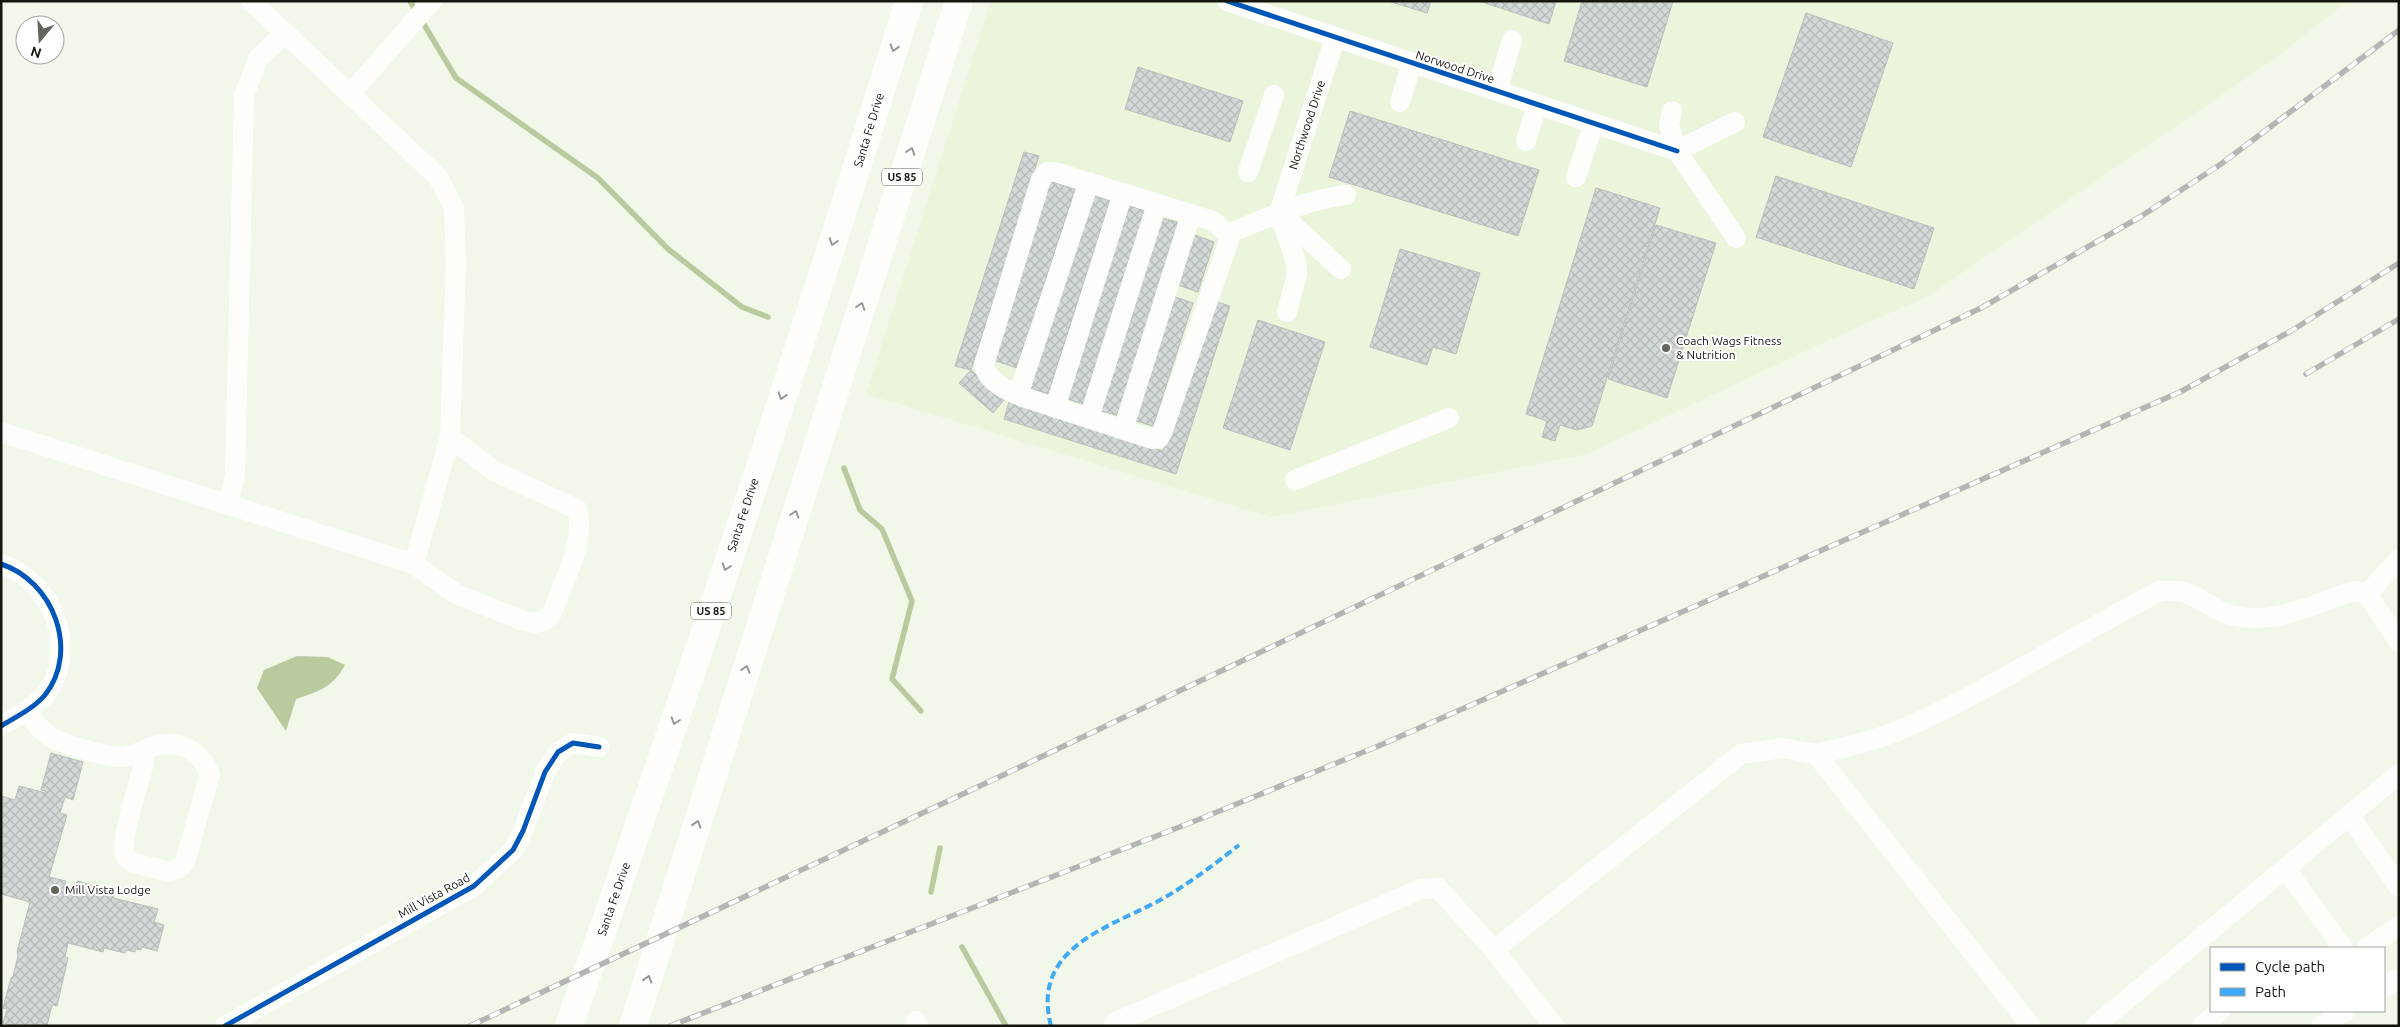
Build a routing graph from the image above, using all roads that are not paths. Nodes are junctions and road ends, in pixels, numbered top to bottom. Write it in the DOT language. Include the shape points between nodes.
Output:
graph roads {
  1 [pos="251,1"];
  2 [pos="432,1"];
  3 [pos="908,1"];
  4 [pos="959,1"];
  5 [pos="1227,1"];
  6 [pos="285,33"];
  7 [pos="1335,38"];
  8 [pos="1512,40"];
  9 [pos="1412,63"];
  10 [pos="1497,92"];
  11 [pos="350,94"];
  12 [pos="1274,96"];
  13 [pos="1400,102"];
  14 [pos="1537,105"];
  15 [pos="1672,111"];
  16 [pos="1735,122"];
  17 [pos="1594,123"];
  18 [pos="1526,141"];
  19 [pos="1677,151"];
  20 [pos="1248,172"];
  21 [pos="1576,176"];
  22 [pos="1089,182"];
  23 [pos="1123,193"];
  24 [pos="1346,195"];
  25 [pos="1157,204"];
  26 [pos="1280,213"];
  27 [pos="1191,214"];
  28 [pos="1228,234"];
  29 [pos="1736,238"];
  30 [pos="1341,269"];
  31 [pos="1287,312"];
  32 [pos="1018,395"];
  33 [pos="1055,408"];
  34 [pos="1089,418"];
  35 [pos="1449,418"];
  36 [pos="1123,430"];
  37 [pos="1,432"];
  38 [pos="450,437"];
  39 [pos="1295,480"];
  40 [pos="228,505"];
  41 [pos="2399,560"];
  42 [pos="1,564"];
  43 [pos="414,564"];
  44 [pos="2367,594"];
  45 [pos="2399,642"];
  46 [pos="26,711"];
  47 [pos="1,726"];
  48 [pos="599,747"];
  49 [pos="142,751"];
  50 [pos="1816,754"];
  51 [pos="2399,774"];
  52 [pos="2349,815"];
  53 [pos="2285,868"];
  54 [pos="2399,887"];
  55 [pos="2399,926"];
  56 [pos="2342,947"];
  57 [pos="2368,947"];
  58 [pos="1494,950"];
  59 [pos="2399,978"];
  60 [pos="2385,986"];
  61 [pos="2219,1012"];
  62 [pos="2341,1012"];
  63 [pos="225,1026"];
  64 [pos="569,1026"];
  65 [pos="634,1026"];
  66 [pos="1113,1026"];
  67 [pos="1554,1026"];
  68 [pos="2031,1026"];
  69 [pos="2095,1026"];
  70 [pos="2202,1026"];
  71 [pos="2321,1026"];
  1 -- 6 [label="street"];
  2 -- 11 [label="street"];
  3 -- 64 [label="highway, Santa Fe Drive / US 85, one-way" via="848,195 666,748"];
  65 -- 4 [label="highway, US 85, one-way"];
  5 -- 7 [label="street, Norwood Drive"];
  6 -- 11 [label="street"];
  6 -- 40 [label="street" via="258,59 244,95 235,475"];
  7 -- 9 [label="street, Norwood Drive"];
  7 -- 26 [label="street, Northwood Drive"];
  8 -- 10 [label="street"];
  9 -- 10 [label="street, Norwood Drive"];
  9 -- 13 [label="street"];
  10 -- 14 [label="street, Norwood Drive"];
  11 -- 38 [label="street" via="438,177 454,208 456,263"];
  12 -- 20 [label="street"];
  14 -- 17 [label="street, Norwood Drive"];
  14 -- 18 [label="street"];
  15 -- 19 [label="street" via="1669,125"];
  16 -- 19 [label="street"];
  17 -- 19 [label="street, Norwood Drive"];
  17 -- 21 [label="street"];
  19 -- 29 [label="street"];
  22 -- 23 [label="street"];
  22 -- 32 [label="street"];
  22 -- 32 [label="street" via="1055,172 1047,172 1041,179 984,365 988,376 1008,392"];
  23 -- 25 [label="street"];
  23 -- 33 [label="street"];
  24 -- 26 [label="street"];
  25 -- 27 [label="street"];
  25 -- 34 [label="street"];
  26 -- 28 [label="street"];
  26 -- 30 [label="street"];
  26 -- 31 [label="street" via="1297,274"];
  27 -- 28 [label="street" via="1214,221"];
  27 -- 36 [label="street"];
  28 -- 36 [label="street" via="1228,242 1162,433 1152,439"];
  32 -- 33 [label="street"];
  33 -- 34 [label="street"];
  34 -- 36 [label="street"];
  35 -- 39 [label="street"];
  37 -- 40 [label="street"];
  38 -- 43 [label="street"];
  38 -- 43 [label="street" via="494,471 576,509 580,536 553,611 546,620 535,623 456,594"];
  40 -- 43 [label="street"];
  41 -- 44 [label="street"];
  42 -- 46 [label="street" via="20,573 40,591 49,602 59,627 61,651 55,675 45,695"];
  44 -- 45 [label="street"];
  44 -- 50 [label="street" via="2354,591 2280,617 2256,620 2216,610 2177,589 2160,591 1907,727 1866,742"];
  46 -- 47 [label="street"];
  46 -- 49 [label="street" via="42,730 60,742 119,757"];
  48 -- 63 [label="street, Mill Vista Road" via="573,743 558,752 545,772 513,850 474,886"];
  49 -- 49 [label="street" via="156,745 186,747 198,754 210,774 184,862 174,870 162,871 125,856 126,836 144,763"];
  50 -- 58 [label="street" via="1782,748 1741,754"];
  50 -- 68 [label="street"];
  51 -- 52 [label="street"];
  52 -- 53 [label="street"];
  52 -- 54 [label="street"];
  53 -- 56 [label="street"];
  53 -- 69 [label="street"];
  55 -- 57 [label="street"];
  58 -- 66 [label="street" via="1438,888 1421,889"];
  58 -- 67 [label="street"];
  59 -- 60 [label="street"];
  61 -- 70 [label="street"];
  62 -- 71 [label="street"];
}
